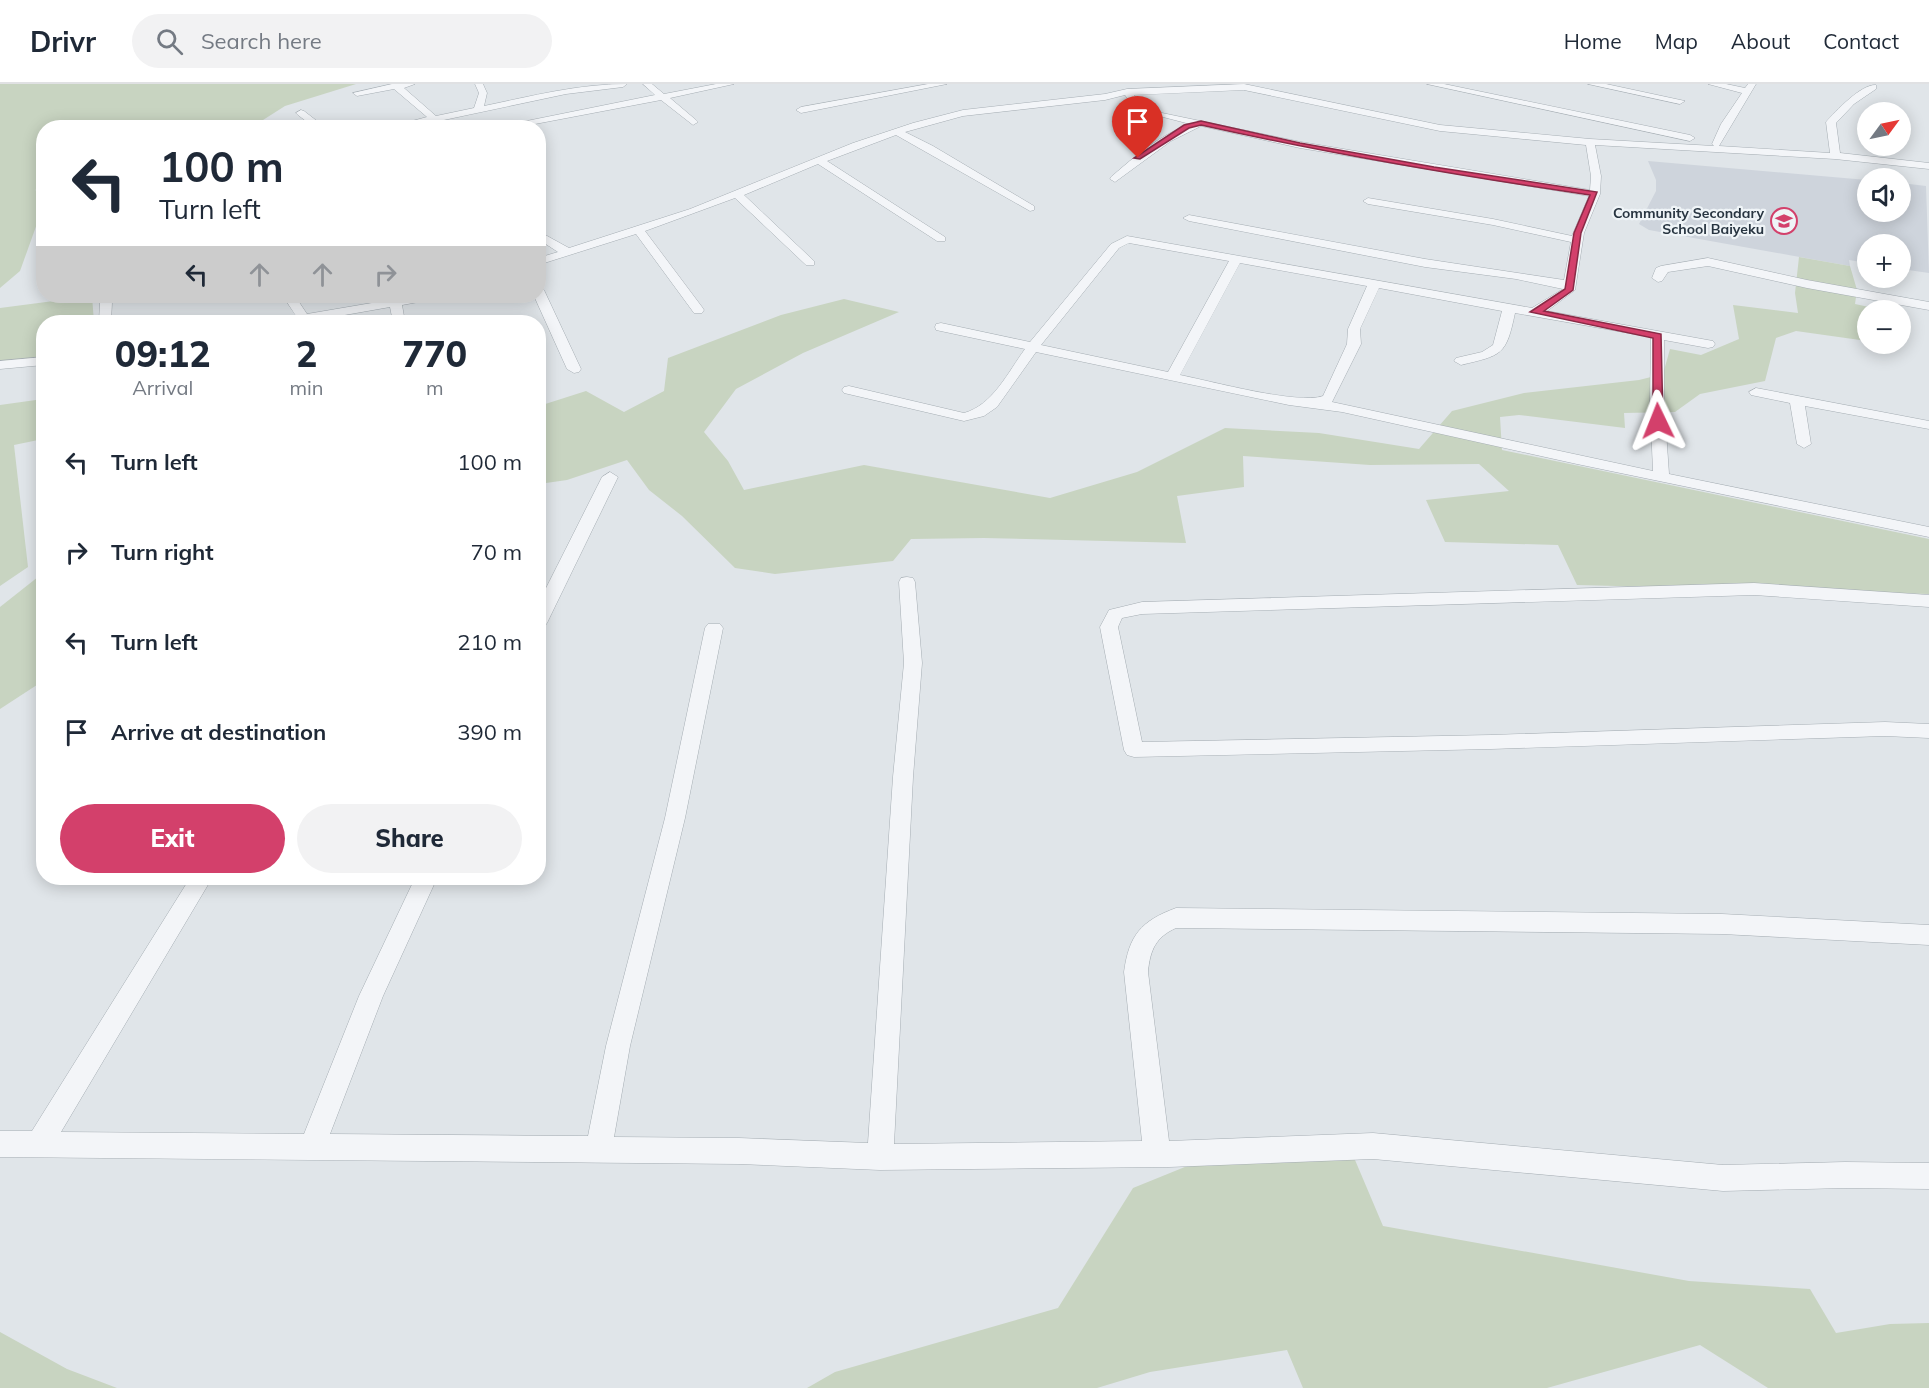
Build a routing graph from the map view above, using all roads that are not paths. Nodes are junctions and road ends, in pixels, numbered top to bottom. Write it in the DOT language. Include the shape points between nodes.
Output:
graph roads {
  1 [pos="411,84"];
  2 [pos="479,84"];
  3 [pos="623,84"];
  4 [pos="647,84"];
  5 [pos="730,84"];
  6 [pos="943,84"];
  7 [pos="1176,84"];
  8 [pos="1431,84"];
  9 [pos="1592,84"];
  10 [pos="1712,84"];
  11 [pos="396,86"];
  12 [pos="1450,86"];
  13 [pos="1873,87"];
  14 [pos="1750,88"];
  15 [pos="1188,89"];
  16 [pos="1306,90"];
  17 [pos="1085,91"];
  18 [pos="1127,92"];
  19 [pos="357,93"];
  20 [pos="1144,93"];
  21 [pos="661,96"];
  22 [pos="1105,97"];
  23 [pos="1680,101"];
  24 [pos="1319,103"];
  25 [pos="484,109"];
  26 [pos="801,110"];
  27 [pos="301,113"];
  28 [pos="1153,113"];
  29 [pos="434,119"];
  30 [pos="311,120"];
  31 [pos="429,120"];
  32 [pos="537,120"];
  33 [pos="693,122"];
  34 [pos="1184,123"];
  35 [pos="896,131"];
  36 [pos="1590,142"];
  37 [pos="1702,143"];
  38 [pos="1717,144"];
  39 [pos="1731,148"];
  40 [pos="1835,156"];
  41 [pos="819,160"];
  42 [pos="1929,166"];
  43 [pos="1116,179"];
  44 [pos="737,194"];
  45 [pos="1594,194"];
  46 [pos="1368,201"];
  47 [pos="1030,208"];
  48 [pos="1189,218"];
  49 [pos="638,229"];
  50 [pos="546,239"];
  51 [pos="941,239"];
  52 [pos="1576,240"];
  53 [pos="567,252"];
  54 [pos="1237,258"];
  55 [pos="546,259"];
  56 [pos="810,263"];
  57 [pos="1658,279"];
  58 [pos="1374,285"];
  59 [pos="1570,285"];
  60 [pos="395,303"];
  61 [pos="544,303"];
  62 [pos="1929,306"];
  63 [pos="1509,309"];
  64 [pos="698,310"];
  65 [pos="1535,312"];
  66 [pos="327,315"];
  67 [pos="398,315"];
  68 [pos="940,327"];
  69 [pos="1658,336"];
  70 [pos="1708,344"];
  71 [pos="1036,351"];
  72 [pos="1461,361"];
  73 [pos="36,362"];
  74 [pos="0,366"];
  75 [pos="574,369"];
  76 [pos="1172,377"];
  77 [pos="849,390"];
  78 [pos="1756,392"];
  79 [pos="1797,400"];
  80 [pos="1331,403"];
  81 [pos="1929,425"];
  82 [pos="1804,444"];
  83 [pos="610,477"];
  84 [pos="1661,477"];
  85 [pos="1929,532"];
  86 [pos="907,582"];
  87 [pos="1929,601"];
  88 [pos="546,607"];
  89 [pos="714,628"];
  90 [pos="1929,731"];
  91 [pos="197,885"];
  92 [pos="423,885"];
  93 [pos="1929,935"];
  94 [pos="0,1144"];
  95 [pos="39,1144"];
  96 [pos="312,1147"];
  97 [pos="598,1150"];
  98 [pos="1157,1154"];
  99 [pos="880,1157"];
  100 [pos="1929,1176"];
  1 -- 11 [label="street"];
  2 -- 25 [label="street" via="483,93 477,106"];
  3 -- 25 [label="street" via="566,91"];
  4 -- 21 [label="street"];
  5 -- 21 [label="street"];
  6 -- 26 [label="street"];
  7 -- 15 [label="street"];
  8 -- 12 [label="street"];
  9 -- 23 [label="street"];
  10 -- 14 [label="street"];
  11 -- 19 [label="street"];
  11 -- 29 [label="street"];
  12 -- 37 [label="street"];
  13 -- 40 [label="street" via="1831,122"];
  14 -- 38 [label="street"];
  15 -- 20 [label="street"];
  15 -- 24 [label="street" via="1244,87"];
  16 -- 24 [label="street" via="1317,95"];
  17 -- 22 [label="street"];
  18 -- 20 [label="street"];
  18 -- 22 [label="street"];
  18 -- 28 [label="street" via="1139,108"];
  20 -- 28 [label="street"];
  21 -- 32 [label="street"];
  21 -- 33 [label="street"];
  22 -- 35 [label="street" via="963,113"];
  24 -- 36 [label="street" via="1440,128"];
  25 -- 29 [label="street"];
  27 -- 30 [label="street"];
  28 -- 34 [label="street"];
  29 -- 31 [label="street"];
  34 -- 43 [label="street"];
  34 -- 45 [label="street" via="1201,123 1434,170"];
  35 -- 41 [label="street"];
  35 -- 47 [label="street"];
  36 -- 37 [label="street"];
  36 -- 45 [label="street" via="1596,176"];
  37 -- 38 [label="street"];
  37 -- 39 [label="street"];
  38 -- 39 [label="street"];
  39 -- 40 [label="street"];
  40 -- 42 [label="street"];
  41 -- 44 [label="street"];
  41 -- 51 [label="street"];
  44 -- 49 [label="street"];
  44 -- 56 [label="street"];
  45 -- 52 [label="street"];
  46 -- 52 [label="street"];
  48 -- 59 [label="street" via="1425,263"];
  49 -- 53 [label="street"];
  49 -- 64 [label="street"];
  50 -- 53 [label="street"];
  52 -- 59 [label="street"];
  53 -- 55 [label="street"];
  54 -- 58 [label="street"];
  54 -- 71 [label="street" via="1134,240 1120,241 1046,329"];
  54 -- 76 [label="street"];
  57 -- 62 [label="street" via="1665,269 1708,262"];
  58 -- 63 [label="street"];
  58 -- 80 [label="street" via="1354,329 1354,344"];
  59 -- 65 [label="street" via="1566,294"];
  60 -- 66 [label="street"];
  60 -- 67 [label="street"];
  61 -- 75 [label="street"];
  63 -- 65 [label="street"];
  63 -- 72 [label="street" via="1498,349"];
  65 -- 69 [label="street"];
  68 -- 71 [label="street"];
  69 -- 70 [label="street"];
  69 -- 84 [label="street"];
  71 -- 76 [label="street"];
  71 -- 77 [label="street" via="993,404 971,416"];
  73 -- 74 [label="street"];
  76 -- 80 [label="street" via="1314,404"];
  78 -- 79 [label="street"];
  79 -- 81 [label="street"];
  79 -- 82 [label="street"];
  80 -- 84 [label="street"];
  83 -- 88 [label="street"];
  84 -- 85 [label="street"];
  86 -- 99 [label="street" via="913,663"];
  87 -- 90 [label="street" via="1754,589 1153,608 1120,611 1109,627 1134,750 1885,729"];
  89 -- 97 [label="street" via="675,818 618,1046"];
  91 -- 95 [label="street"];
  92 -- 96 [label="street" via="371,996"];
  93 -- 98 [label="street" via="1722,924 1176,918 1162,922 1148,934 1138,950 1136,972"];
  94 -- 95 [label="street"];
  95 -- 96 [label="street"];
  96 -- 97 [label="street"];
  97 -- 99 [label="street"];
  98 -- 99 [label="street"];
  98 -- 100 [label="street" via="1373,1146 1723,1178"];
}
